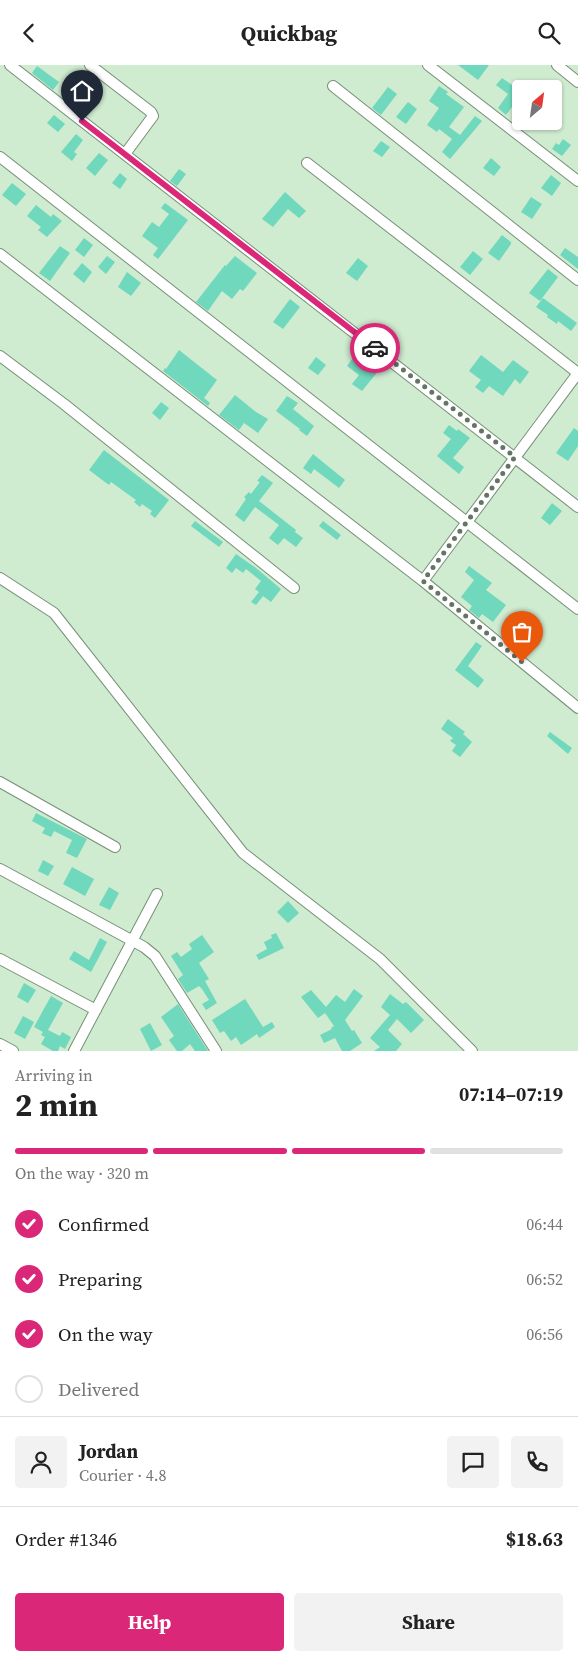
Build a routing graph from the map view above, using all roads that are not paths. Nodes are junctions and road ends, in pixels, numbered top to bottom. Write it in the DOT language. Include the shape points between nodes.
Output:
graph roads {
  1 [pos="10,65"];
  2 [pos="90,65"];
  3 [pos="428,65"];
  4 [pos="557,65"];
  5 [pos="578,82"];
  6 [pos="333,86"];
  7 [pos="125,154"];
  8 [pos="0,157"];
  9 [pos="307,163"];
  10 [pos="578,181"];
  11 [pos="0,254"];
  12 [pos="578,281"];
  13 [pos="0,356"];
  14 [pos="578,373"];
  15 [pos="515,457"];
  16 [pos="578,507"];
  17 [pos="467,521"];
  18 [pos="0,579"];
  19 [pos="423,581"];
  20 [pos="294,588"];
  21 [pos="578,609"];
  22 [pos="578,708"];
  23 [pos="0,782"];
  24 [pos="116,847"];
  25 [pos="0,869"];
  26 [pos="157,894"];
  27 [pos="132,941"];
  28 [pos="0,959"];
  29 [pos="96,1010"];
  30 [pos="0,1044"];
  31 [pos="470,1050"];
  32 [pos="13,1051"];
  33 [pos="74,1051"];
  34 [pos="216,1051"];
  1 -- 7 [label="street"];
  2 -- 7 [label="street" via="153,116"];
  3 -- 10 [label="street"];
  4 -- 5 [label="street"];
  6 -- 12 [label="street"];
  7 -- 15 [label="street"];
  8 -- 17 [label="street"];
  9 -- 14 [label="street"];
  11 -- 19 [label="street"];
  13 -- 20 [label="street"];
  14 -- 15 [label="street"];
  15 -- 16 [label="street"];
  15 -- 17 [label="street"];
  17 -- 19 [label="street"];
  17 -- 21 [label="street"];
  18 -- 31 [label="street" via="54,613 243,853 380,959"];
  19 -- 22 [label="street"];
  23 -- 24 [label="street"];
  25 -- 27 [label="street"];
  26 -- 27 [label="street"];
  27 -- 29 [label="street"];
  27 -- 34 [label="street" via="155,956"];
  28 -- 29 [label="street"];
  29 -- 33 [label="street"];
  30 -- 32 [label="street"];
}
